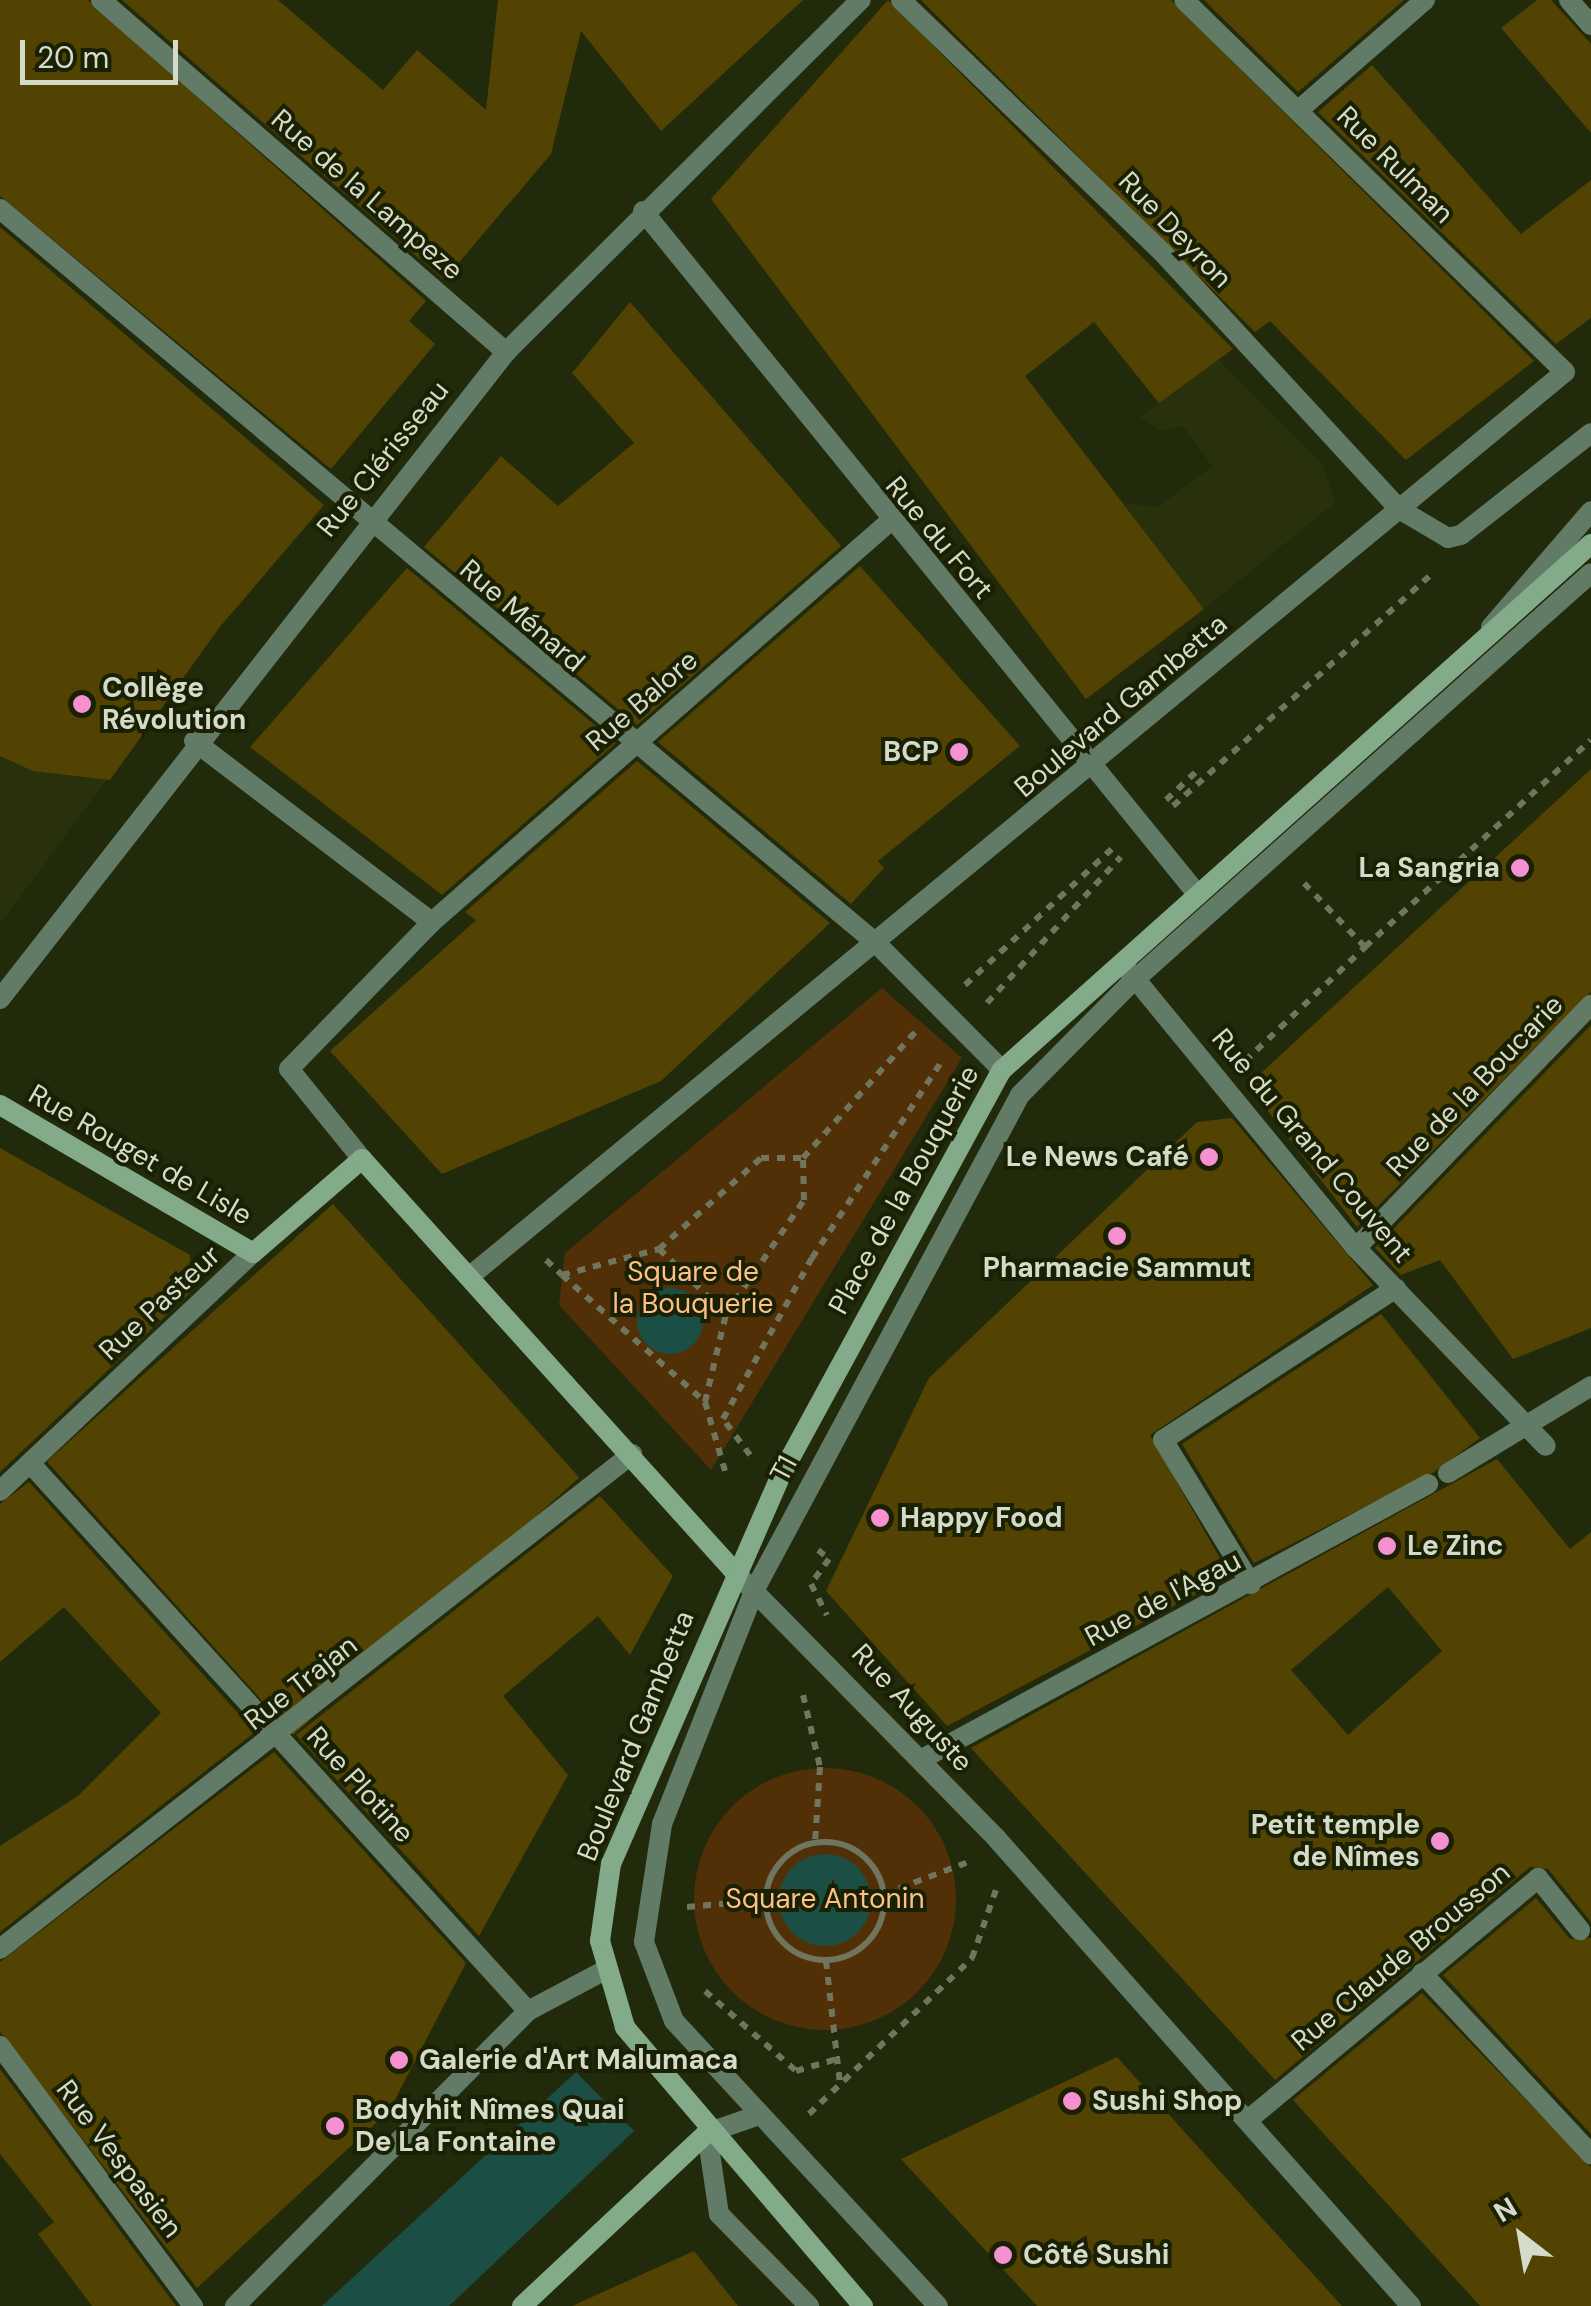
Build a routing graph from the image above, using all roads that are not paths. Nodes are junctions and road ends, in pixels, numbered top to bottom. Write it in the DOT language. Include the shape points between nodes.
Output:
graph roads {
  1 [pos="102,0"];
  2 [pos="861,0"];
  3 [pos="901,0"];
  4 [pos="1184,0"];
  5 [pos="1425,0"];
  6 [pos="1300,109"];
  7 [pos="0,209"];
  8 [pos="643,211"];
  9 [pos="506,352"];
  10 [pos="1565,372"];
  11 [pos="1591,433"];
  12 [pos="1399,509"];
  13 [pos="1591,512"];
  14 [pos="367,519"];
  15 [pos="889,522"];
  16 [pos="1591,544"];
  17 [pos="1591,572"];
  18 [pos="1459,669"];
  19 [pos="194,741"];
  20 [pos="632,746"];
  21 [pos="1094,766"];
  22 [pos="1203,905"];
  23 [pos="432,922"];
  24 [pos="876,943"];
  25 [pos="1130,972"];
  26 [pos="0,999"];
  27 [pos="1589,1010"];
  28 [pos="1002,1070"];
  29 [pos="0,1105"];
  30 [pos="362,1159"];
  31 [pos="1356,1248"];
  32 [pos="253,1253"];
  33 [pos="469,1277"];
  34 [pos="1396,1288"];
  35 [pos="1591,1386"];
  36 [pos="1532,1424"];
  37 [pos="1546,1446"];
  38 [pos="632,1454"];
  39 [pos="30,1463"];
  40 [pos="1448,1473"];
  41 [pos="1428,1484"];
  42 [pos="0,1491"];
  43 [pos="734,1570"];
  44 [pos="1250,1584"];
  45 [pos="754,1590"];
  46 [pos="279,1737"];
  47 [pos="922,1759"];
  48 [pos="1580,1930"];
  49 [pos="0,1949"];
  50 [pos="607,1970"];
  51 [pos="1422,1974"];
  52 [pos="528,2012"];
  53 [pos="0,2046"];
  54 [pos="759,2115"];
  55 [pos="1248,2120"];
  56 [pos="707,2132"];
  57 [pos="1591,2154"];
  58 [pos="194,2306"];
  59 [pos="235,2306"];
  60 [pos="522,2306"];
  61 [pos="809,2306"];
  62 [pos="864,2306"];
  63 [pos="938,2306"];
  64 [pos="1411,2306"];
  1 -- 9 [label="street, Rue de la Lampeze"];
  2 -- 8 [label="street, Rue Clérisseau"];
  3 -- 12 [label="street, Rue Deyron" via="1162,252"];
  4 -- 6 [label="street, Rue Rulman"];
  5 -- 6 [label="street"];
  6 -- 10 [label="street, Rue Rulman"];
  7 -- 14 [label="street, Rue Ménard"];
  8 -- 9 [label="street, Rue Clérisseau"];
  8 -- 15 [label="street, Rue du Fort"];
  9 -- 14 [label="street, Rue Clérisseau"];
  10 -- 12 [label="street, Boulevard Gambetta"];
  11 -- 12 [label="street" via="1461,535 1448,538"];
  12 -- 21 [label="street, Boulevard Gambetta"];
  13 -- 18 [label="street"];
  14 -- 19 [label="street, Rue Clérisseau"];
  14 -- 20 [label="street, Rue Ménard"];
  15 -- 20 [label="street, Rue Balore"];
  15 -- 21 [label="street, Rue du Fort"];
  16 -- 18 [label="street"];
  17 -- 22 [label="street"];
  18 -- 22 [label="street"];
  19 -- 23 [label="street"];
  19 -- 26 [label="street, Rue Clérisseau"];
  20 -- 23 [label="street, Rue Balore"];
  20 -- 24 [label="street, Rue Ménard"];
  21 -- 22 [label="street, Rue du Fort" via="1150,821"];
  21 -- 24 [label="street, Boulevard Gambetta"];
  22 -- 25 [label="street, Place de la Bouquerie"];
  23 -- 30 [label="street, Rue Balore" via="289,1068"];
  24 -- 28 [label="street, Rue Ménard"];
  24 -- 33 [label="street"];
  25 -- 28 [label="street, Place de la Bouquerie"];
  25 -- 31 [label="street, Rue du Grand Couvent"];
  25 -- 45 [label="street, T1" via="1020,1095"];
  27 -- 31 [label="street, Rue de la Boucarie"];
  28 -- 43 [label="street, Place de la Bouquerie"];
  29 -- 32 [label="street, Rue Rouget de Lisle"];
  30 -- 32 [label="street, Rue Pasteur"];
  30 -- 33 [label="street, Rue Auguste"];
  31 -- 34 [label="street, Rue du Grand Couvent"];
  32 -- 39 [label="street, Rue Pasteur"];
  33 -- 38 [label="street, Rue Auguste"];
  34 -- 36 [label="street, Rue du Grand Couvent"];
  34 -- 44 [label="street" via="1163,1440"];
  35 -- 36 [label="street"];
  36 -- 37 [label="street, Rue du Grand Couvent"];
  36 -- 40 [label="street"];
  38 -- 43 [label="street, Rue Auguste"];
  38 -- 46 [label="street, Rue Trajan"];
  39 -- 42 [label="street, Rue Pasteur"];
  39 -- 46 [label="street, Rue Plotine"];
  41 -- 44 [label="street, Rue de l'Agau"];
  43 -- 45 [label="street, Rue Auguste"];
  43 -- 50 [label="street, Boulevard Gambetta" via="611,1864 601,1908"];
  44 -- 47 [label="street, Rue de l'Agau"];
  45 -- 47 [label="street, Rue Auguste"];
  45 -- 54 [label="street, T1" via="662,1824 644,1942 674,2021"];
  46 -- 49 [label="street, Rue Trajan"];
  46 -- 52 [label="street, Rue Plotine"];
  47 -- 55 [label="street, Rue Auguste"];
  48 -- 51 [label="street, Rue Claude Brousson" via="1538,1878"];
  50 -- 52 [label="street"];
  50 -- 56 [label="street, Boulevard Gambetta" via="625,2027"];
  51 -- 55 [label="street, Rue Claude Brousson"];
  51 -- 57 [label="street"];
  52 -- 59 [label="street"];
  53 -- 58 [label="street, Rue Vespasien"];
  54 -- 56 [label="street"];
  54 -- 63 [label="street, T1"];
  55 -- 64 [label="street, Rue Auguste"];
  56 -- 60 [label="street"];
  56 -- 61 [label="street" via="719,2214"];
  56 -- 62 [label="street, Boulevard Gambetta"];
}
